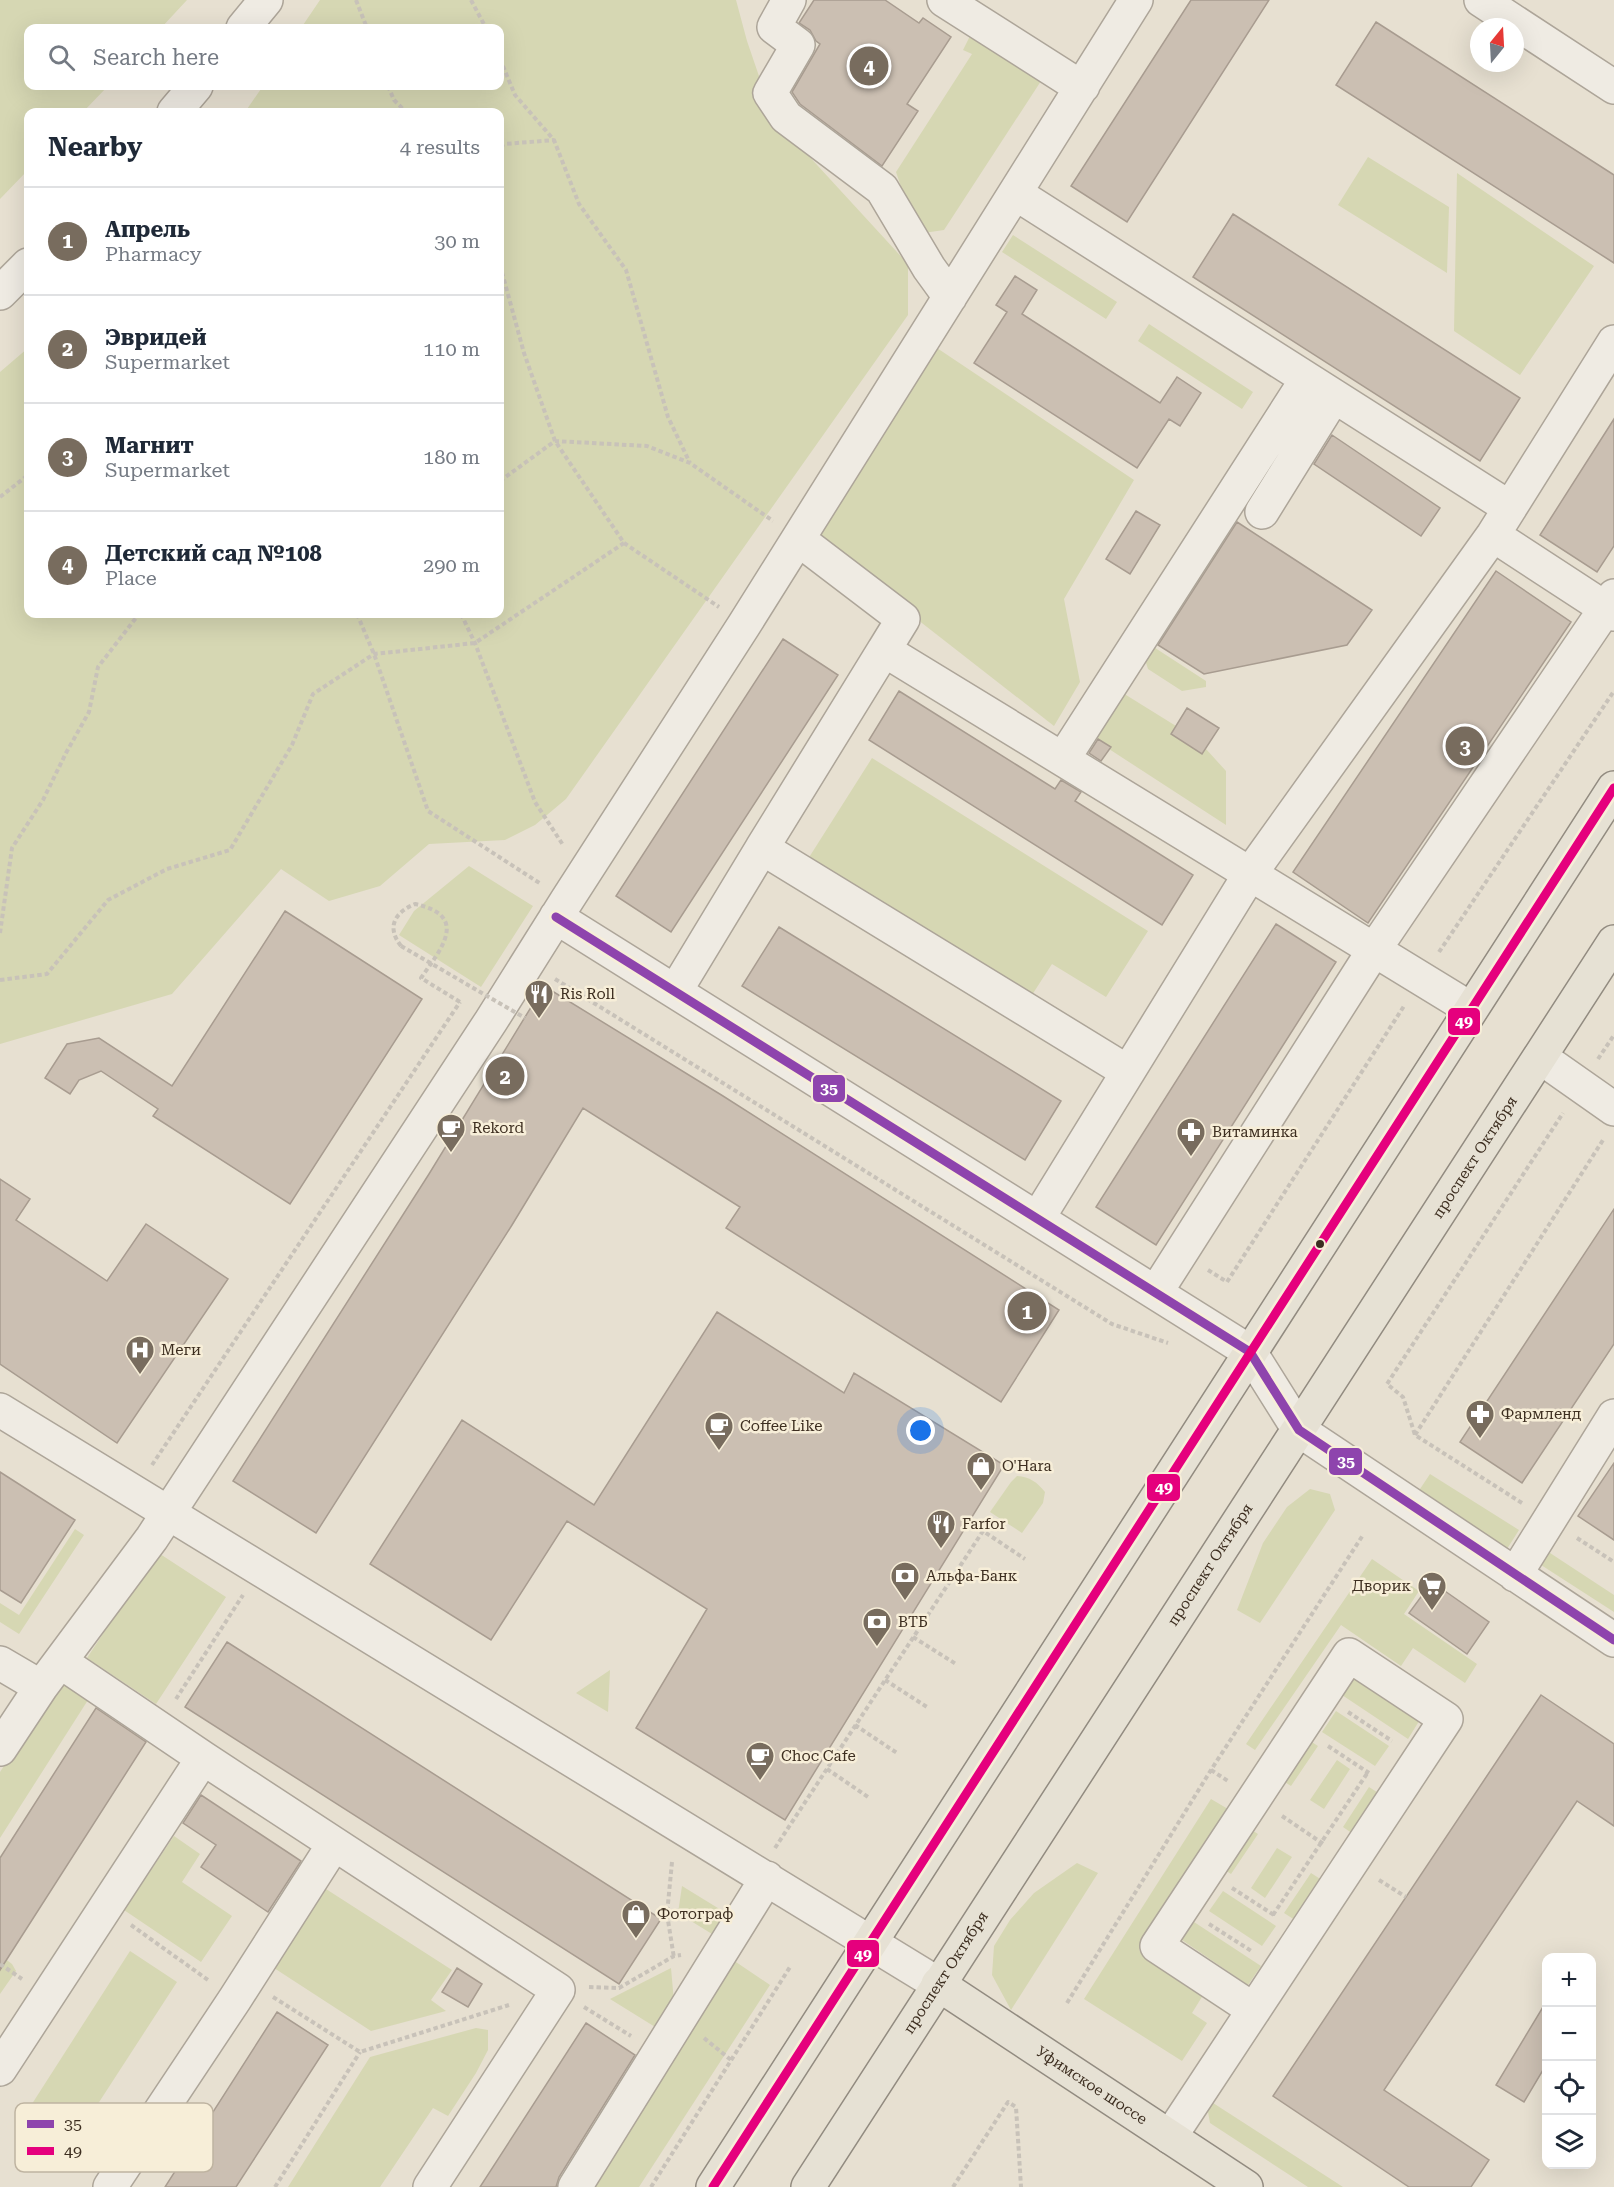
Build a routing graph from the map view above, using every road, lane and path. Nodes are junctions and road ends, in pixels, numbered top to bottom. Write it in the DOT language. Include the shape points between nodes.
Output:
graph roads {
  1 [pos="266,0"];
  2 [pos="356,0"];
  3 [pos="471,0"];
  4 [pos="789,0"];
  5 [pos="944,0"];
  6 [pos="1136,0"];
  7 [pos="1481,0"];
  8 [pos="246,24"];
  9 [pos="365,24"];
  10 [pos="484,24"];
  11 [pos="504,69"];
  12 [pos="1083,86"];
  13 [pos="1614,87"];
  14 [pos="193,90"];
  15 [pos="390,90"];
  16 [pos="177,108"];
  17 [pos="402,108"];
  18 [pos="554,140"];
  19 [pos="504,144"];
  20 [pos="1015,193"];
  21 [pos="24,269"];
  22 [pos="504,280"];
  23 [pos="0,293"];
  24 [pos="950,297"];
  25 [pos="1614,342"];
  26 [pos="1307,379"];
  27 [pos="1334,396"];
  28 [pos="555,441"];
  29 [pos="690,463"];
  30 [pos="24,478"];
  31 [pos="504,479"];
  32 [pos="0,497"];
  33 [pos="1262,513"];
  34 [pos="1502,521"];
  35 [pos="798,539"];
  36 [pos="624,543"];
  37 [pos="1611,606"];
  38 [pos="136,618"];
  39 [pos="359,618"];
  40 [pos="463,618"];
  41 [pos="744,625"];
  42 [pos="475,643"];
  43 [pos="884,650"];
  44 [pos="374,654"];
  45 [pos="1063,759"];
  46 [pos="1614,788"];
  47 [pos="762,849"];
  48 [pos="1250,874"];
  49 [pos="568,898"];
  50 [pos="0,933"];
  51 [pos="1614,942"];
  52 [pos="1374,950"];
  53 [pos="552,976"];
  54 [pos="0,980"];
  55 [pos="676,990"];
  56 [pos="460,1002"];
  57 [pos="1471,1009"];
  58 [pos="525,1018"];
  59 [pos="491,1021"];
  60 [pos="1614,1035"];
  61 [pos="1540,1057"];
  62 [pos="1128,1072"];
  63 [pos="1582,1085"];
  64 [pos="1611,1121"];
  65 [pos="1038,1218"];
  66 [pos="1156,1292"];
  67 [pos="1168,1343"];
  68 [pos="1250,1352"];
  69 [pos="0,1410"];
  70 [pos="1614,1416"];
  71 [pos="1299,1430"];
  72 [pos="1415,1435"];
  73 [pos="152,1466"];
  74 [pos="168,1513"];
  75 [pos="1549,1520"];
  76 [pos="1363,1535"];
  77 [pos="1025,1558"];
  78 [pos="1614,1562"];
  79 [pos="1515,1575"];
  80 [pos="243,1594"];
  81 [pos="914,1637"];
  82 [pos="1614,1640"];
  83 [pos="0,1663"];
  84 [pos="956,1664"];
  85 [pos="51,1675"];
  86 [pos="885,1680"];
  87 [pos="1322,1695"];
  88 [pos="927,1707"];
  89 [pos="855,1725"];
  90 [pos="158,1728"];
  91 [pos="1301,1728"];
  92 [pos="0,1749"];
  93 [pos="897,1753"];
  94 [pos="203,1758"];
  95 [pos="1419,1759"];
  96 [pos="826,1769"];
  97 [pos="1210,1770"];
  98 [pos="1368,1772"];
  99 [pos="1398,1792"];
  100 [pos="868,1797"];
  101 [pos="1255,1798"];
  102 [pos="1321,1842"];
  103 [pos="334,1844"];
  104 [pos="1351,1862"];
  105 [pos="768,1867"];
  106 [pos="1207,1871"];
  107 [pos="1406,1897"];
  108 [pos="106,1907"];
  109 [pos="1183,1907"];
  110 [pos="1273,1915"];
  111 [pos="1304,1935"];
  112 [pos="870,1941"];
  113 [pos="723,1948"];
  114 [pos="790,1967"];
  115 [pos="1280,1971"];
  116 [pos="938,1984"];
  117 [pos="241,1990"];
  118 [pos="558,1990"];
  119 [pos="1067,2002"];
  120 [pos="1254,2010"];
  121 [pos="360,2052"];
  122 [pos="658,2054"];
  123 [pos="0,2069"];
  124 [pos="166,2103"];
  125 [pos="1170,2137"];
  126 [pos="120,2172"];
  127 [pos="110,2187"];
  128 [pos="275,2187"];
  129 [pos="430,2187"];
  130 [pos="575,2187"];
  131 [pos="651,2187"];
  132 [pos="713,2187"];
  133 [pos="808,2187"];
  134 [pos="952,2187"];
  135 [pos="1021,2187"];
  136 [pos="1246,2187"];
  1 -- 8 [label="street"];
  2 -- 9 [label="path"];
  3 -- 10 [label="path"];
  4 -- 24 [label="street" via="774,27 798,45 770,93 786,117 882,189"];
  5 -- 12 [label="street"];
  6 -- 12 [label="street"];
  7 -- 13 [label="street"];
  11 -- 18 [label="path" via="515,95"];
  12 -- 20 [label="street"];
  14 -- 16 [label="street"];
  15 -- 17 [label="path"];
  18 -- 19 [label="path"];
  18 -- 29 [label="path" via="579,204 626,270 668,417"];
  20 -- 24 [label="street"];
  20 -- 26 [label="street"];
  21 -- 23 [label="street"];
  22 -- 28 [label="path" via="524,353"];
  24 -- 35 [label="street"];
  25 -- 34 [label="street"];
  26 -- 27 [label="street"];
  26 -- 45 [label="street"];
  27 -- 33 [label="street"];
  27 -- 34 [label="street"];
  28 -- 29 [label="path" via="647,446"];
  28 -- 31 [label="path"];
  28 -- 36 [label="path"];
  29 -- 35 [label="path"];
  30 -- 32 [label="path"];
  34 -- 37 [label="street"];
  34 -- 48 [label="street"];
  35 -- 41 [label="street"];
  35 -- 43 [label="street" via="903,619"];
  36 -- 41 [label="path"];
  36 -- 42 [label="path"];
  37 -- 52 [label="street"];
  38 -- 50 [label="path" via="98,667 89,712 43,800 12,848"];
  39 -- 44 [label="path"];
  40 -- 42 [label="path"];
  41 -- 49 [label="street"];
  42 -- 44 [label="path"];
  42 -- 49 [label="path"];
  43 -- 45 [label="street"];
  43 -- 47 [label="street"];
  44 -- 49 [label="path" via="428,811"];
  44 -- 54 [label="path" via="313,694 292,745 230,850 167,869 108,900 46,974"];
  45 -- 48 [label="street"];
  46 -- 57 [label="main road"];
  47 -- 55 [label="street"];
  47 -- 62 [label="street"];
  48 -- 52 [label="street"];
  48 -- 62 [label="street"];
  49 -- 55 [label="street"];
  49 -- 59 [label="street"];
  51 -- 61 [label="main road, проспект Октября"];
  52 -- 57 [label="street"];
  52 -- 66 [label="street"];
  53 -- 67 [label="path" via="1112,1324"];
  55 -- 65 [label="street"];
  56 -- 58 [label="path, bridge" via="421,978 444,944 448,932 443,917 416,904 404,908 393,930 401,946"];
  56 -- 59 [label="path"];
  56 -- 73 [label="path"];
  57 -- 68 [label="main road"];
  59 -- 74 [label="street"];
  60 -- 63 [label="path"];
  61 -- 63 [label="street"];
  61 -- 71 [label="main road, проспект Октября"];
  62 -- 65 [label="street"];
  63 -- 64 [label="street"];
  63 -- 72 [label="path" via="1387,1384 1403,1396"];
  64 -- 72 [label="path"];
  65 -- 66 [label="street"];
  66 -- 68 [label="street"];
  68 -- 71 [label="street"];
  68 -- 112 [label="main road"];
  69 -- 74 [label="street"];
  70 -- 75 [label="street"];
  71 -- 79 [label="street"];
  71 -- 116 [label="main road, проспект Октября"];
  72 -- 75 [label="path"];
  74 -- 85 [label="street"];
  74 -- 105 [label="street"];
  75 -- 78 [label="path"];
  75 -- 79 [label="street"];
  76 -- 97 [label="path"];
  77 -- 81 [label="path" via="983,1531"];
  79 -- 82 [label="street"];
  80 -- 90 [label="path"];
  81 -- 84 [label="path"];
  81 -- 86 [label="path"];
  83 -- 85 [label="street"];
  85 -- 90 [label="street"];
  85 -- 92 [label="street"];
  86 -- 88 [label="path"];
  86 -- 89 [label="path"];
  87 -- 91 [label="street"];
  87 -- 95 [label="path"];
  87 -- 95 [label="street" via="1349,1655 1446,1719"];
  89 -- 93 [label="path"];
  89 -- 96 [label="path"];
  90 -- 94 [label="street"];
  91 -- 98 [label="path"];
  91 -- 101 [label="street"];
  94 -- 103 [label="street"];
  94 -- 108 [label="street"];
  95 -- 99 [label="street"];
  96 -- 100 [label="path"];
  96 -- 105 [label="path"];
  97 -- 101 [label="path"];
  97 -- 119 [label="path"];
  98 -- 99 [label="path"];
  98 -- 102 [label="path"];
  99 -- 104 [label="street"];
  101 -- 102 [label="path"];
  101 -- 106 [label="street"];
  102 -- 104 [label="path"];
  102 -- 110 [label="path"];
  103 -- 117 [label="street"];
  103 -- 118 [label="street"];
  104 -- 107 [label="path"];
  104 -- 111 [label="street"];
  105 -- 112 [label="street"];
  105 -- 113 [label="street"];
  106 -- 109 [label="street"];
  106 -- 110 [label="path"];
  108 -- 117 [label="path"];
  108 -- 123 [label="street"];
  109 -- 115 [label="path"];
  109 -- 120 [label="street" via="1157,1946"];
  110 -- 111 [label="path"];
  111 -- 115 [label="street"];
  112 -- 116 [label="street"];
  112 -- 132 [label="main road"];
  113 -- 118 [label="path" via="674,1956 619,1988"];
  113 -- 122 [label="street"];
  114 -- 131 [label="path"];
  115 -- 120 [label="street"];
  116 -- 125 [label="main road, Уфимское шоссе"];
  116 -- 133 [label="main road, проспект Октября"];
  117 -- 121 [label="path"];
  117 -- 124 [label="street"];
  118 -- 121 [label="path"];
  118 -- 122 [label="path"];
  118 -- 129 [label="street"];
  120 -- 125 [label="street"];
  121 -- 128 [label="path"];
  122 -- 130 [label="street"];
  125 -- 136 [label="main road, Уфимское шоссе"];
  126 -- 127 [label="street"];
  134 -- 135 [label="path" via="1008,2102 1016,2107"];
}
